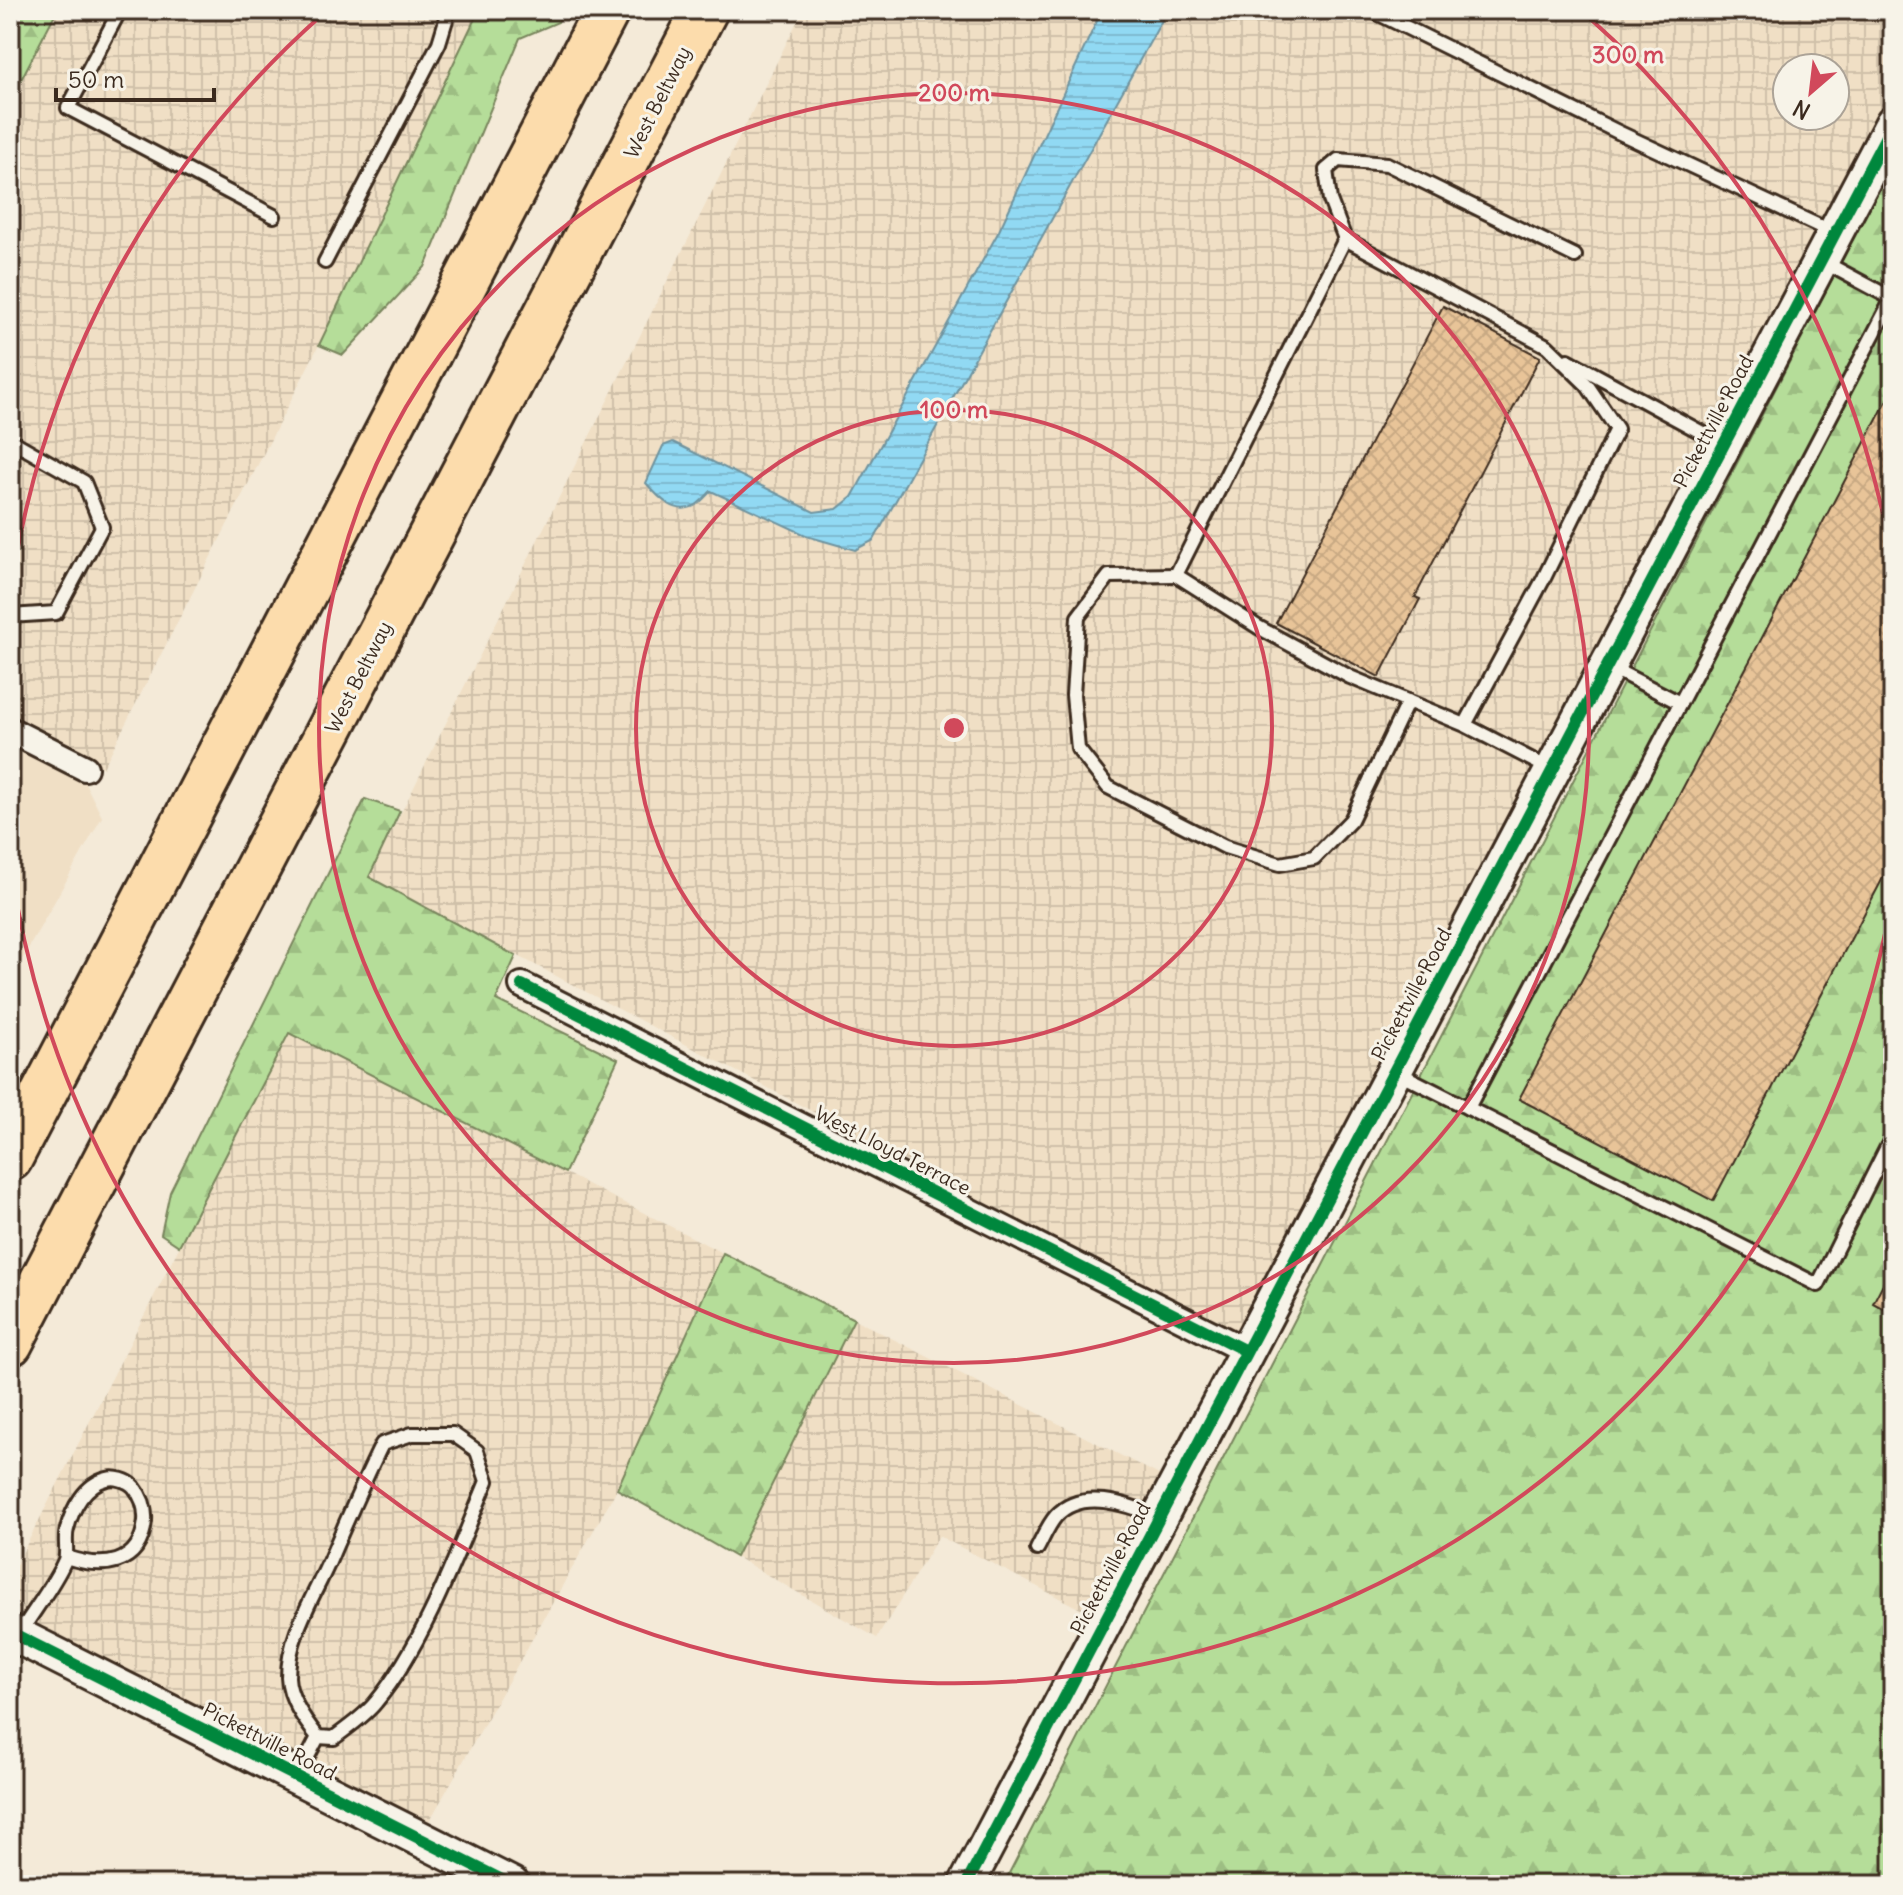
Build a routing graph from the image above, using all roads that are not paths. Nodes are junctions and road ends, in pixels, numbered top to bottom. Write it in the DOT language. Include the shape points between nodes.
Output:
graph roads {
  1 [pos="120,10"];
  2 [pos="444,10"];
  3 [pos="607,10"];
  4 [pos="705,10"];
  5 [pos="1371,10"];
  6 [pos="1893,123"];
  7 [pos="274,216"];
  8 [pos="1345,239"];
  9 [pos="1828,246"];
  10 [pos="1575,256"];
  11 [pos="325,262"];
  12 [pos="1893,299"];
  13 [pos="1553,352"];
  14 [pos="10,440"];
  15 [pos="1724,445"];
  16 [pos="1176,575"];
  17 [pos="10,616"];
  18 [pos="1607,666"];
  19 [pos="1408,701"];
  20 [pos="1680,703"];
  21 [pos="1465,725"];
  22 [pos="10,730"];
  23 [pos="85,768"];
  24 [pos="1552,770"];
  25 [pos="522,985"];
  26 [pos="1394,1071"];
  27 [pos="1468,1108"];
  28 [pos="1893,1135"];
  29 [pos="10,1158"];
  30 [pos="10,1343"];
  31 [pos="1246,1351"];
  32 [pos="1159,1518"];
  33 [pos="1037,1549"];
  34 [pos="66,1557"];
  35 [pos="14,1634"];
  36 [pos="318,1737"];
  37 [pos="298,1777"];
  38 [pos="512,1885"];
  39 [pos="966,1885"];
  1 -- 7 [label="lane" via="68,108"];
  2 -- 11 [label="lane" via="439,43"];
  3 -- 29 [label="highway"];
  4 -- 30 [label="highway, West Beltway"];
  5 -- 9 [label="lane" via="1692,168"];
  6 -- 9 [label="street, Pickettville Road"];
  8 -- 10 [label="lane" via="1330,200 1326,170 1338,160 1387,164"];
  8 -- 13 [label="lane"];
  8 -- 16 [label="lane"];
  9 -- 12 [label="lane"];
  9 -- 15 [label="street, Pickettville Road"];
  12 -- 20 [label="lane"];
  13 -- 15 [label="lane"];
  13 -- 21 [label="lane" via="1587,385 1617,429"];
  14 -- 17 [label="lane" via="84,482 102,527 56,613"];
  15 -- 18 [label="street, Pickettville Road"];
  16 -- 19 [label="lane" via="1350,677"];
  16 -- 19 [label="lane" via="1109,576 1078,617 1073,695 1078,749 1108,787 1225,847 1280,864 1314,858 1351,820"];
  18 -- 20 [label="lane"];
  18 -- 24 [label="street, Pickettville Road"];
  19 -- 21 [label="lane"];
  20 -- 27 [label="lane"];
  21 -- 24 [label="lane"];
  22 -- 23 [label="street"];
  24 -- 26 [label="street, Pickettville Road"];
  25 -- 31 [label="street, West Lloyd Terrace"];
  26 -- 27 [label="lane"];
  26 -- 31 [label="street, Pickettville Road"];
  27 -- 28 [label="lane" via="1818,1285"];
  31 -- 32 [label="street, Pickettville Road"];
  32 -- 33 [label="lane" via="1125,1503 1087,1501 1057,1515"];
  32 -- 39 [label="street, Pickettville Road"];
  34 -- 34 [label="lane" via="66,1531 94,1483 111,1478 131,1483 143,1499 139,1544 127,1557 109,1564"];
  34 -- 35 [label="lane"];
  35 -- 37 [label="street, Pickettville Road"];
  36 -- 36 [label="lane" via="294,1699 288,1680 291,1653 354,1500 382,1444 412,1434 453,1434 477,1451 487,1481 464,1537 409,1655 375,1704 334,1738"];
  36 -- 37 [label="lane"];
  37 -- 38 [label="street, Pickettville Road"];
}
